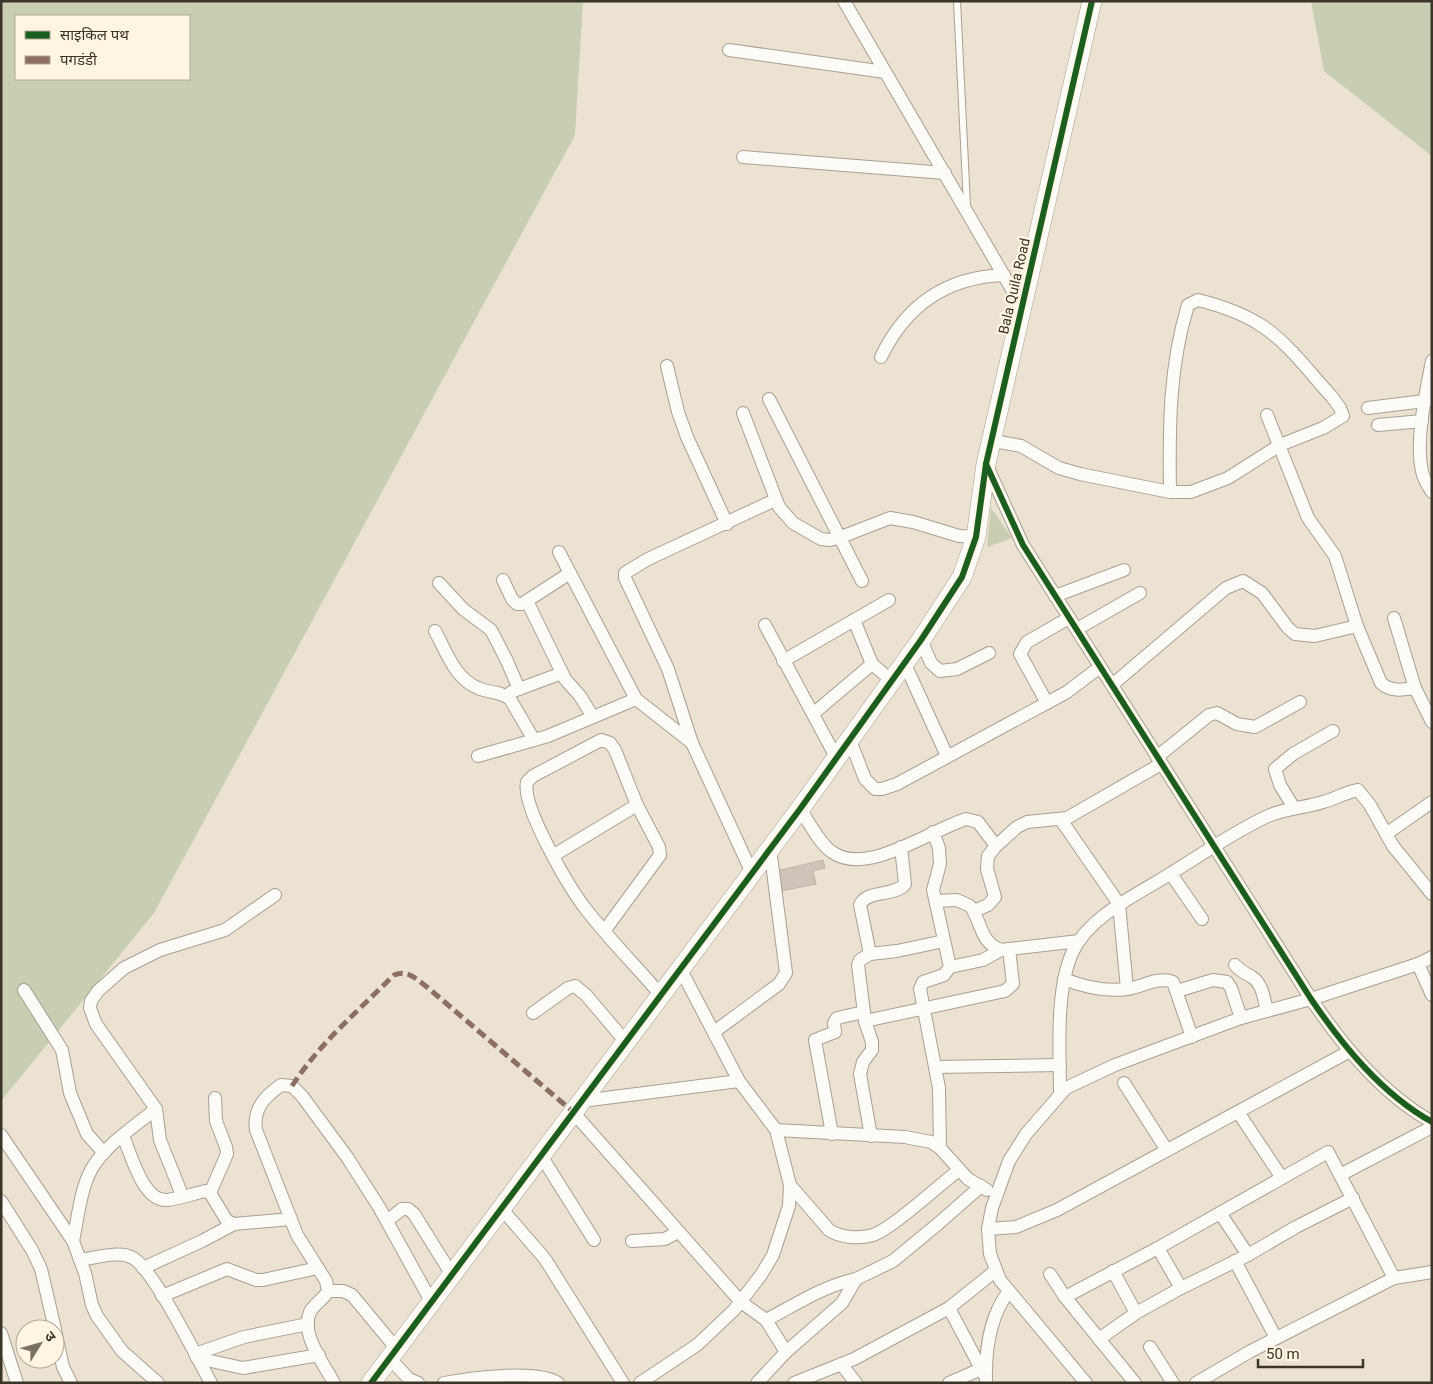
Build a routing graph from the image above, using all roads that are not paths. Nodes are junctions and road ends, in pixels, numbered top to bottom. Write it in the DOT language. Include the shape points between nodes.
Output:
graph roads {
  1 [pos="844,1"];
  2 [pos="958,1"];
  3 [pos="1092,1"];
  4 [pos="729,50"];
  5 [pos="885,72"];
  6 [pos="743,156"];
  7 [pos="945,173"];
  8 [pos="967,209"];
  9 [pos="1004,275"];
  10 [pos="1021,305"];
  11 [pos="881,357"];
  12 [pos="1432,361"];
  13 [pos="667,366"];
  14 [pos="769,399"];
  15 [pos="1428,400"];
  16 [pos="1368,408"];
  17 [pos="743,413"];
  18 [pos="1267,415"];
  19 [pos="1422,421"];
  20 [pos="1378,425"];
  21 [pos="993,441"];
  22 [pos="1280,445"];
  23 [pos="986,464"];
  24 [pos="1170,492"];
  25 [pos="1432,492"];
  26 [pos="775,500"];
  27 [pos="727,524"];
  28 [pos="841,537"];
  29 [pos="976,537"];
  30 [pos="559,552"];
  31 [pos="1124,570"];
  32 [pos="570,573"];
  33 [pos="503,580"];
  34 [pos="862,581"];
  35 [pos="439,583"];
  36 [pos="1140,593"];
  37 [pos="1055,596"];
  38 [pos="889,600"];
  39 [pos="527,601"];
  40 [pos="1069,618"];
  41 [pos="1394,618"];
  42 [pos="854,620"];
  43 [pos="765,625"];
  44 [pos="1357,626"];
  45 [pos="1077,630"];
  46 [pos="434,631"];
  47 [pos="921,640"];
  48 [pos="989,653"];
  49 [pos="783,661"];
  50 [pos="904,662"];
  51 [pos="872,664"];
  52 [pos="1100,667"];
  53 [pos="562,673"];
  54 [pos="891,680"];
  55 [pos="1112,685"];
  56 [pos="1415,688"];
  57 [pos="519,689"];
  58 [pos="504,694"];
  59 [pos="636,699"];
  60 [pos="1300,702"];
  61 [pos="1047,703"];
  62 [pos="814,713"];
  63 [pos="592,717"];
  64 [pos="1432,722"];
  65 [pos="1333,730"];
  66 [pos="534,740"];
  67 [pos="850,740"];
  68 [pos="692,743"];
  69 [pos="478,756"];
  70 [pos="947,756"];
  71 [pos="837,759"];
  72 [pos="1159,760"];
  73 [pos="1432,802"];
  74 [pos="637,805"];
  75 [pos="1294,808"];
  76 [pos="800,809"];
  77 [pos="1060,820"];
  78 [pos="933,832"];
  79 [pos="1386,834"];
  80 [pos="996,846"];
  81 [pos="901,847"];
  82 [pos="1213,847"];
  83 [pos="770,848"];
  84 [pos="554,855"];
  85 [pos="752,873"];
  86 [pos="1171,874"];
  87 [pos="1432,894"];
  88 [pos="275,895"];
  89 [pos="936,901"];
  90 [pos="1120,904"];
  91 [pos="974,911"];
  92 [pos="1202,919"];
  93 [pos="605,930"];
  94 [pos="944,941"];
  95 [pos="1078,942"];
  96 [pos="1005,950"];
  97 [pos="870,954"];
  98 [pos="1432,957"];
  99 [pos="1418,964"];
  100 [pos="1235,965"];
  101 [pos="950,967"];
  102 [pos="680,968"];
  103 [pos="1064,979"];
  104 [pos="1127,989"];
  105 [pos="24,990"];
  106 [pos="1177,991"];
  107 [pos="660,994"];
  108 [pos="1432,994"];
  109 [pos="1311,999"];
  110 [pos="924,1008"];
  111 [pos="1267,1011"];
  112 [pos="533,1013"];
  113 [pos="864,1017"];
  114 [pos="1241,1018"];
  115 [pos="714,1032"];
  116 [pos="1192,1037"];
  117 [pos="625,1041"];
  118 [pos="1350,1051"];
  119 [pos="1060,1065"];
  120 [pos="935,1067"];
  121 [pos="739,1082"];
  122 [pos="1124,1084"];
  123 [pos="1060,1093"];
  124 [pos="214,1098"];
  125 [pos="577,1106"];
  126 [pos="156,1109"];
  127 [pos="1238,1112"];
  128 [pos="1432,1122"];
  129 [pos="1432,1127"];
  130 [pos="776,1130"];
  131 [pos="832,1134"];
  132 [pos="1,1135"];
  133 [pos="123,1136"];
  134 [pos="871,1136"];
  135 [pos="940,1148"];
  136 [pos="1166,1149"];
  137 [pos="104,1153"];
  138 [pos="540,1154"];
  139 [pos="959,1170"];
  140 [pos="1340,1176"];
  141 [pos="1282,1178"];
  142 [pos="790,1185"];
  143 [pos="980,1186"];
  144 [pos="210,1193"];
  145 [pos="182,1195"];
  146 [pos="996,1195"];
  147 [pos="1353,1198"];
  148 [pos="1,1201"];
  149 [pos="501,1208"];
  150 [pos="1220,1213"];
  151 [pos="291,1220"];
  152 [pos="388,1221"];
  153 [pos="234,1224"];
  154 [pos="988,1229"];
  155 [pos="678,1232"];
  156 [pos="594,1240"];
  157 [pos="72,1241"];
  158 [pos="632,1241"];
  159 [pos="1158,1248"];
  160 [pos="1248,1255"];
  161 [pos="80,1260"];
  162 [pos="1235,1261"];
  163 [pos="143,1268"];
  164 [pos="318,1268"];
  165 [pos="995,1271"];
  166 [pos="1113,1271"];
  167 [pos="1432,1272"];
  168 [pos="1050,1274"];
  169 [pos="452,1276"];
  170 [pos="1394,1278"];
  171 [pos="856,1279"];
  172 [pos="1181,1288"];
  173 [pos="328,1291"];
  174 [pos="1009,1291"];
  175 [pos="162,1296"];
  176 [pos="1065,1297"];
  177 [pos="431,1301"];
  178 [pos="741,1302"];
  179 [pos="948,1308"];
  180 [pos="1136,1313"];
  181 [pos="52,1319"];
  182 [pos="766,1320"];
  183 [pos="308,1324"];
  184 [pos="1,1333"];
  185 [pos="1099,1338"];
  186 [pos="1276,1338"];
  187 [pos="1150,1347"];
  188 [pos="786,1352"];
  189 [pos="393,1353"];
  190 [pos="320,1355"];
  191 [pos="196,1356"];
  192 [pos="841,1364"];
  193 [pos="64,1369"];
  194 [pos="984,1376"];
  195 [pos="459,1381"];
  196 [pos="17,1383"];
  197 [pos="70,1383"];
  198 [pos="158,1383"];
  199 [pos="211,1383"];
  200 [pos="334,1383"];
  201 [pos="371,1383"];
  202 [pos="418,1383"];
  203 [pos="444,1383"];
  204 [pos="558,1383"];
  205 [pos="623,1383"];
  206 [pos="640,1383"];
  207 [pos="757,1383"];
  208 [pos="794,1383"];
  209 [pos="856,1383"];
  210 [pos="949,1383"];
  211 [pos="1086,1383"];
  212 [pos="1135,1383"];
  213 [pos="1173,1383"];
  214 [pos="1196,1383"];
  1 -- 5 [label="street"];
  2 -- 8 [label="lane"];
  3 -- 10 [label="street, Bala Quila Road"];
  4 -- 5 [label="street"];
  5 -- 7 [label="street"];
  6 -- 7 [label="street"];
  7 -- 8 [label="street"];
  8 -- 9 [label="street"];
  9 -- 10 [label="street"];
  9 -- 11 [label="street" via="968,278 938,292 895,333"];
  10 -- 21 [label="street, Bala Quila Road"];
  12 -- 15 [label="street"];
  13 -- 27 [label="street" via="686,437"];
  14 -- 28 [label="street"];
  15 -- 16 [label="street"];
  15 -- 19 [label="street"];
  17 -- 26 [label="street"];
  18 -- 22 [label="street"];
  19 -- 20 [label="street"];
  19 -- 25 [label="street" via="1423,475"];
  21 -- 23 [label="street, Bala Quila Road"];
  21 -- 24 [label="street" via="1021,446 1068,471"];
  22 -- 24 [label="street" via="1215,485 1191,492"];
  22 -- 24 [label="street" via="1335,422 1343,416 1340,408 1290,352 1259,324 1217,305 1198,300 1191,302 1172,375"];
  22 -- 44 [label="street" via="1308,518 1335,556"];
  23 -- 29 [label="street, Bala Quila Road"];
  23 -- 37 [label="street" via="1023,546"];
  26 -- 27 [label="street"];
  26 -- 28 [label="street" via="793,523 822,539"];
  27 -- 68 [label="street" via="625,573 626,584 668,669"];
  28 -- 29 [label="street" via="890,518 901,518 959,536"];
  28 -- 34 [label="street"];
  29 -- 47 [label="street, Bala Quila Road" via="962,577"];
  30 -- 32 [label="street"];
  31 -- 37 [label="street"];
  32 -- 39 [label="street"];
  32 -- 59 [label="street"];
  33 -- 39 [label="street" via="517,604"];
  35 -- 57 [label="street" via="462,609 491,630"];
  36 -- 45 [label="street"];
  37 -- 40 [label="street"];
  38 -- 42 [label="street"];
  39 -- 53 [label="street"];
  40 -- 45 [label="street"];
  40 -- 61 [label="street" via="1027,642 1020,654"];
  41 -- 56 [label="street"];
  42 -- 49 [label="street"];
  42 -- 51 [label="street"];
  43 -- 49 [label="street"];
  44 -- 55 [label="street" via="1315,636 1296,634 1262,593 1243,582 1236,583"];
  44 -- 56 [label="street" via="1381,683 1397,690"];
  45 -- 52 [label="street"];
  46 -- 58 [label="street" via="463,680 483,690"];
  47 -- 48 [label="street" via="930,663 940,671 957,670"];
  47 -- 50 [label="street, Bala Quila Road"];
  49 -- 62 [label="street"];
  50 -- 54 [label="street, Bala Quila Road"];
  50 -- 70 [label="street"];
  51 -- 54 [label="street"];
  51 -- 62 [label="street"];
  52 -- 55 [label="street"];
  52 -- 61 [label="street"];
  53 -- 57 [label="street"];
  53 -- 63 [label="street"];
  54 -- 67 [label="street, Bala Quila Road"];
  55 -- 72 [label="street"];
  56 -- 64 [label="street"];
  57 -- 58 [label="street"];
  58 -- 66 [label="street" via="515,705"];
  59 -- 63 [label="street"];
  59 -- 68 [label="street"];
  60 -- 72 [label="street" via="1255,727 1237,724 1216,713 1209,715"];
  61 -- 70 [label="street"];
  62 -- 71 [label="street"];
  63 -- 66 [label="street"];
  65 -- 75 [label="street" via="1275,769 1280,785"];
  66 -- 69 [label="street"];
  67 -- 70 [label="street" via="865,779 875,789 897,784"];
  67 -- 71 [label="street, Bala Quila Road"];
  68 -- 85 [label="street"];
  71 -- 76 [label="street, Bala Quila Road"];
  72 -- 77 [label="street" via="1084,810"];
  72 -- 82 [label="street"];
  73 -- 79 [label="street"];
  74 -- 84 [label="street"];
  74 -- 84 [label="street" via="615,750 606,740 595,742 537,773 527,782 527,795"];
  74 -- 93 [label="street" via="660,854"];
  75 -- 79 [label="street" via="1358,790 1370,804"];
  75 -- 82 [label="street" via="1267,816"];
  76 -- 81 [label="street" via="830,851 838,856 867,859"];
  76 -- 83 [label="street, Bala Quila Road"];
  77 -- 80 [label="street" via="1027,822"];
  77 -- 90 [label="street"];
  78 -- 80 [label="street" via="972,820 982,825"];
  78 -- 81 [label="street"];
  78 -- 89 [label="street" via="940,854 933,890"];
  79 -- 87 [label="street"];
  80 -- 91 [label="street" via="987,862 995,897 988,905"];
  81 -- 97 [label="street" via="905,884 898,890 866,898 860,905"];
  82 -- 86 [label="street"];
  82 -- 109 [label="street"];
  83 -- 85 [label="street, Bala Quila Road"];
  83 -- 115 [label="street" via="786,973 779,984"];
  84 -- 93 [label="street" via="585,907"];
  85 -- 102 [label="street, Bala Quila Road"];
  86 -- 90 [label="street"];
  86 -- 92 [label="street"];
  88 -- 126 [label="street" via="225,930 182,942 134,961 98,991 91,1001 96,1024"];
  89 -- 91 [label="street" via="958,900"];
  89 -- 94 [label="street"];
  90 -- 95 [label="street"];
  90 -- 104 [label="street"];
  91 -- 96 [label="street" via="983,936 994,948"];
  93 -- 107 [label="street"];
  94 -- 97 [label="street" via="897,952"];
  94 -- 101 [label="street"];
  95 -- 96 [label="street"];
  95 -- 103 [label="street"];
  96 -- 101 [label="street" via="983,960"];
  96 -- 110 [label="street" via="1014,978 1010,988"];
  97 -- 113 [label="street" via="858,965"];
  98 -- 99 [label="street"];
  99 -- 108 [label="street"];
  99 -- 109 [label="street"];
  100 -- 111 [label="street" via="1260,984"];
  101 -- 110 [label="street" via="944,974 920,985"];
  102 -- 107 [label="street, Bala Quila Road"];
  102 -- 115 [label="street"];
  103 -- 104 [label="street" via="1094,988"];
  103 -- 119 [label="street"];
  104 -- 106 [label="street" via="1166,979 1173,982"];
  105 -- 137 [label="street" via="62,1050 70,1093 87,1134"];
  106 -- 114 [label="street" via="1214,980 1226,982"];
  106 -- 116 [label="street"];
  107 -- 117 [label="street, Bala Quila Road"];
  109 -- 111 [label="street"];
  109 -- 118 [label="street"];
  110 -- 113 [label="street"];
  110 -- 120 [label="street"];
  111 -- 114 [label="street"];
  112 -- 117 [label="street" via="575,986 586,994"];
  113 -- 131 [label="street" via="837,1018 835,1032 815,1040"];
  113 -- 134 [label="street" via="872,1050 863,1062 860,1074"];
  114 -- 116 [label="street"];
  115 -- 121 [label="street"];
  116 -- 123 [label="street" via="1124,1061"];
  117 -- 125 [label="street, Bala Quila Road"];
  118 -- 127 [label="street"];
  118 -- 128 [label="street" via="1402,1102"];
  119 -- 120 [label="street"];
  119 -- 123 [label="street"];
  120 -- 135 [label="street" via="940,1098"];
  121 -- 125 [label="street"];
  121 -- 130 [label="street"];
  122 -- 136 [label="street"];
  123 -- 146 [label="street" via="1018,1144"];
  124 -- 144 [label="street" via="216,1121 226,1154"];
  125 -- 138 [label="street, Bala Quila Road"];
  125 -- 155 [label="street"];
  126 -- 133 [label="street"];
  126 -- 145 [label="street" via="160,1140"];
  127 -- 136 [label="street"];
  127 -- 141 [label="street"];
  129 -- 140 [label="street"];
  130 -- 131 [label="street"];
  130 -- 142 [label="street"];
  131 -- 134 [label="street"];
  132 -- 157 [label="street"];
  133 -- 137 [label="street"];
  133 -- 145 [label="street" via="144,1186 152,1196 166,1200"];
  134 -- 135 [label="street" via="919,1138"];
  135 -- 139 [label="street"];
  136 -- 154 [label="street" via="1041,1217 1016,1227"];
  137 -- 157 [label="street" via="87,1179"];
  138 -- 149 [label="street, Bala Quila Road"];
  138 -- 156 [label="street"];
  139 -- 142 [label="street" via="881,1231 861,1236 837,1236"];
  139 -- 143 [label="street"];
  140 -- 141 [label="street" via="1328,1152"];
  140 -- 147 [label="street"];
  141 -- 150 [label="street"];
  142 -- 178 [label="street" via="786,1217 773,1254"];
  143 -- 146 [label="street"];
  143 -- 171 [label="street" via="892,1261"];
  144 -- 145 [label="street"];
  144 -- 153 [label="street" via="227,1221"];
  146 -- 154 [label="street"];
  147 -- 160 [label="street"];
  147 -- 170 [label="street"];
  148 -- 181 [label="street" via="32,1250"];
  149 -- 169 [label="street, Bala Quila Road"];
  149 -- 205 [label="street" via="545,1259"];
  150 -- 159 [label="street"];
  150 -- 160 [label="street"];
  151 -- 152 [label="street" via="261,1147 254,1121 261,1102 281,1085 292,1086 312,1107"];
  151 -- 153 [label="street"];
  151 -- 164 [label="street" via="305,1250"];
  152 -- 169 [label="street" via="402,1209 414,1214"];
  152 -- 177 [label="street"];
  153 -- 163 [label="street"];
  154 -- 165 [label="street"];
  155 -- 158 [label="street" via="665,1239"];
  155 -- 178 [label="street"];
  157 -- 161 [label="street"];
  159 -- 166 [label="street"];
  159 -- 172 [label="street"];
  160 -- 162 [label="street"];
  161 -- 163 [label="street" via="124,1254 134,1258"];
  161 -- 198 [label="street" via="97,1316 122,1351"];
  162 -- 172 [label="street"];
  162 -- 186 [label="street"];
  163 -- 175 [label="street"];
  164 -- 173 [label="street"];
  164 -- 175 [label="street" via="263,1280 228,1269"];
  165 -- 174 [label="street"];
  165 -- 179 [label="street"];
  166 -- 176 [label="street"];
  166 -- 180 [label="street"];
  167 -- 170 [label="street"];
  168 -- 176 [label="street"];
  169 -- 177 [label="street, Bala Quila Road"];
  170 -- 186 [label="street"];
  171 -- 182 [label="street" via="830,1285"];
  171 -- 188 [label="street" via="842,1303"];
  172 -- 180 [label="street"];
  173 -- 183 [label="street" via="310,1312"];
  173 -- 189 [label="street" via="352,1295"];
  174 -- 194 [label="street" via="996,1309 989,1332"];
  174 -- 211 [label="street"];
  175 -- 191 [label="street"];
  176 -- 185 [label="street"];
  177 -- 189 [label="street, Bala Quila Road"];
  178 -- 182 [label="street"];
  178 -- 206 [label="street" via="697,1345"];
  179 -- 192 [label="street"];
  179 -- 194 [label="street"];
  180 -- 185 [label="street"];
  182 -- 188 [label="street"];
  183 -- 190 [label="street" via="310,1337"];
  183 -- 191 [label="street" via="244,1337"];
  184 -- 196 [label="street"];
  185 -- 212 [label="street"];
  186 -- 214 [label="street"];
  187 -- 213 [label="street"];
  188 -- 207 [label="street"];
  189 -- 201 [label="street, Bala Quila Road"];
  189 -- 202 [label="street" via="409,1380"];
  190 -- 191 [label="street" via="243,1368"];
  190 -- 200 [label="street"];
  191 -- 199 [label="street"];
  192 -- 208 [label="street"];
  192 -- 209 [label="street"];
  193 -- 197 [label="street"];
  194 -- 210 [label="street"];
  195 -- 203 [label="street"];
  195 -- 204 [label="street" via="527,1375 549,1377"];
}
